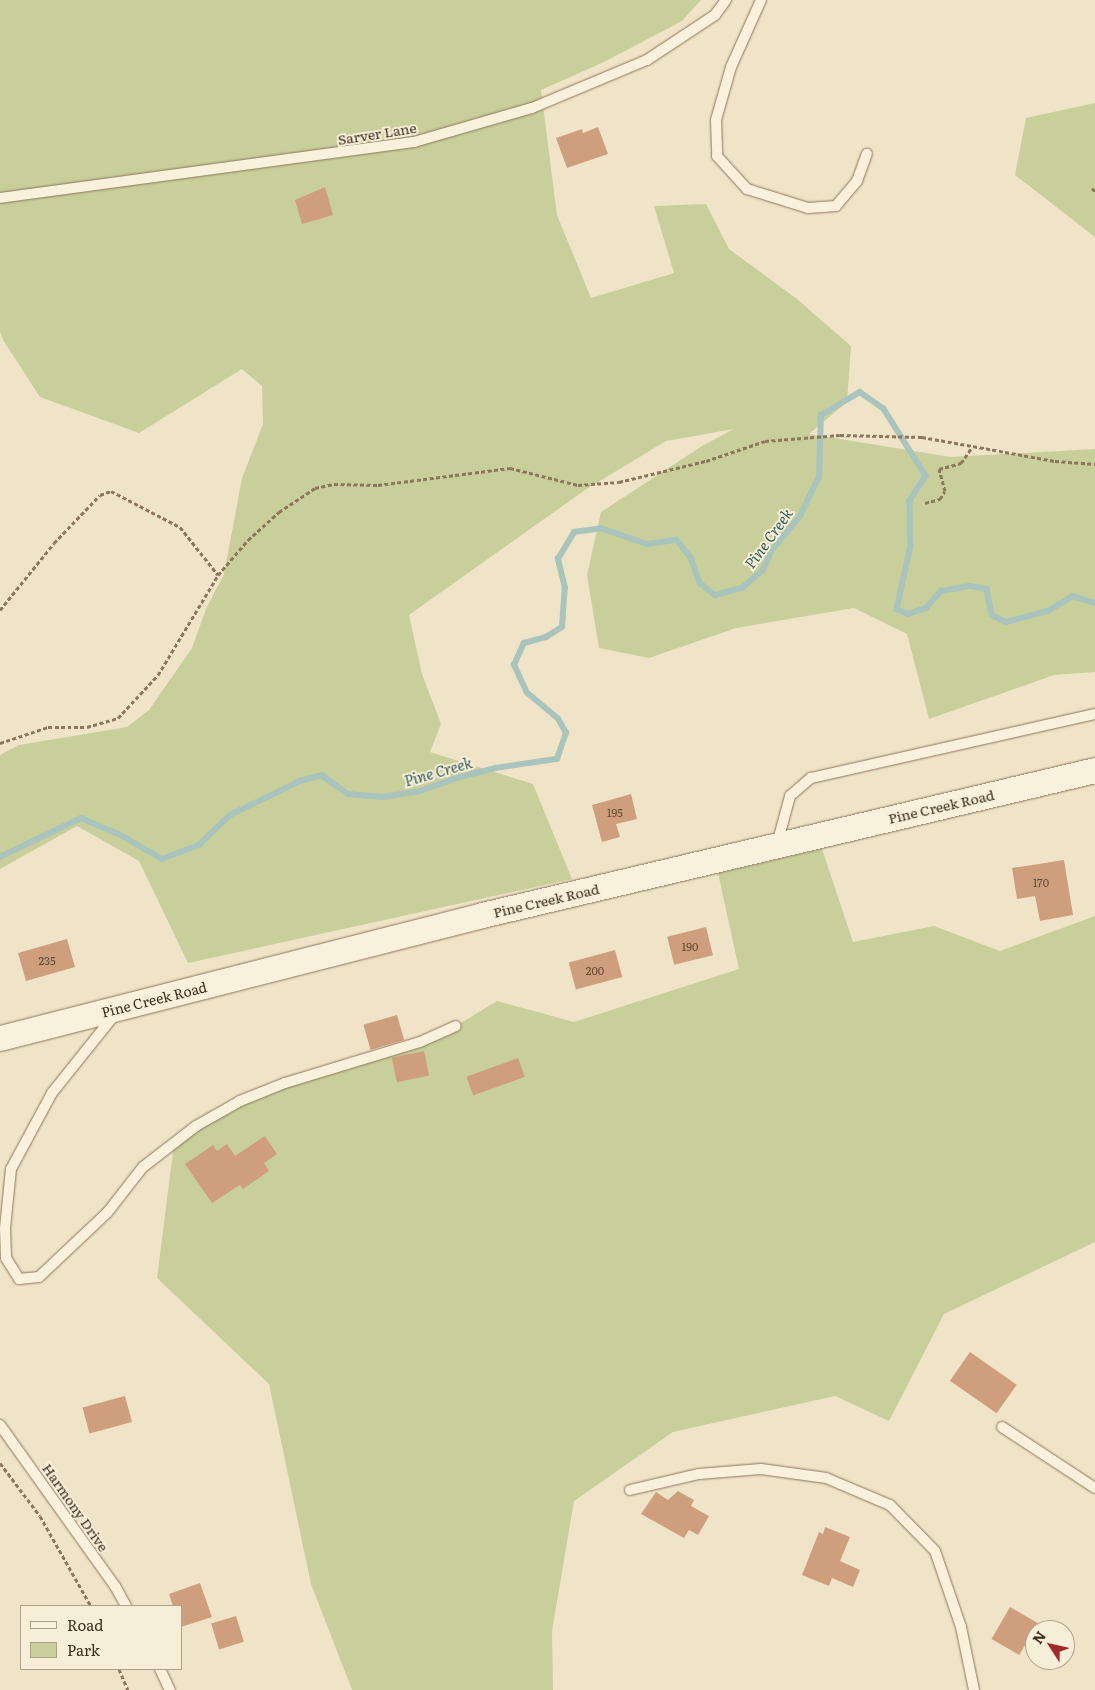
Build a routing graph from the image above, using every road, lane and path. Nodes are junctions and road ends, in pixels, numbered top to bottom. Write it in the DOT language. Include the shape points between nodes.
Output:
graph roads {
  1 [pos="726,0"];
  2 [pos="761,0"];
  3 [pos="867,154"];
  4 [pos="0,198"];
  5 [pos="972,447"];
  6 [pos="1095,464"];
  7 [pos="925,503"];
  8 [pos="218,575"];
  9 [pos="0,610"];
  10 [pos="1095,714"];
  11 [pos="0,743"];
  12 [pos="1095,770"];
  13 [pos="777,845"];
  14 [pos="121,1007"];
  15 [pos="456,1026"];
  16 [pos="0,1038"];
  17 [pos="0,1425"];
  18 [pos="1002,1427"];
  19 [pos="0,1462"];
  20 [pos="1095,1488"];
  21 [pos="630,1490"];
  22 [pos="90,1605"];
  23 [pos="125,1605"];
  24 [pos="119,1670"];
  25 [pos="160,1670"];
  26 [pos="128,1690"];
  27 [pos="170,1690"];
  28 [pos="974,1690"];
  1 -- 4 [label="lane, Sarver Lane" via="715,15 646,60 532,108 414,142"];
  2 -- 3 [label="lane" via="731,67 723,94 716,120 718,156 747,189 808,208 836,206 857,181"];
  5 -- 6 [label="path" via="1055,461"];
  5 -- 7 [label="path" via="961,463 939,469 946,491 940,499"];
  5 -- 8 [label="path" via="922,437 840,435 765,441 706,461 619,482 578,486 510,468 378,485 334,484 315,488 279,512 248,540"];
  8 -- 9 [label="path" via="180,527 112,491 100,495 54,543"];
  8 -- 11 [label="path" via="158,675 118,718 87,727 48,727"];
  10 -- 13 [label="lane" via="811,778 790,796"];
  12 -- 13 [label="street, Pine Creek Road"];
  13 -- 14 [label="street, Pine Creek Road" via="482,915"];
  14 -- 15 [label="lane" via="52,1093 11,1169 5,1228 6,1258 20,1279 39,1277 107,1214 144,1167 203,1122 240,1101 286,1083 420,1042"];
  14 -- 16 [label="street, Pine Creek Road"];
  17 -- 23 [label="lane, Harmony Drive"];
  18 -- 20 [label="lane"];
  19 -- 22 [label="path" via="40,1516"];
  21 -- 28 [label="lane" via="699,1474 762,1469 826,1478 890,1504 935,1550 962,1627"];
  24 -- 26 [label="path"];
  25 -- 27 [label="lane"];
}
